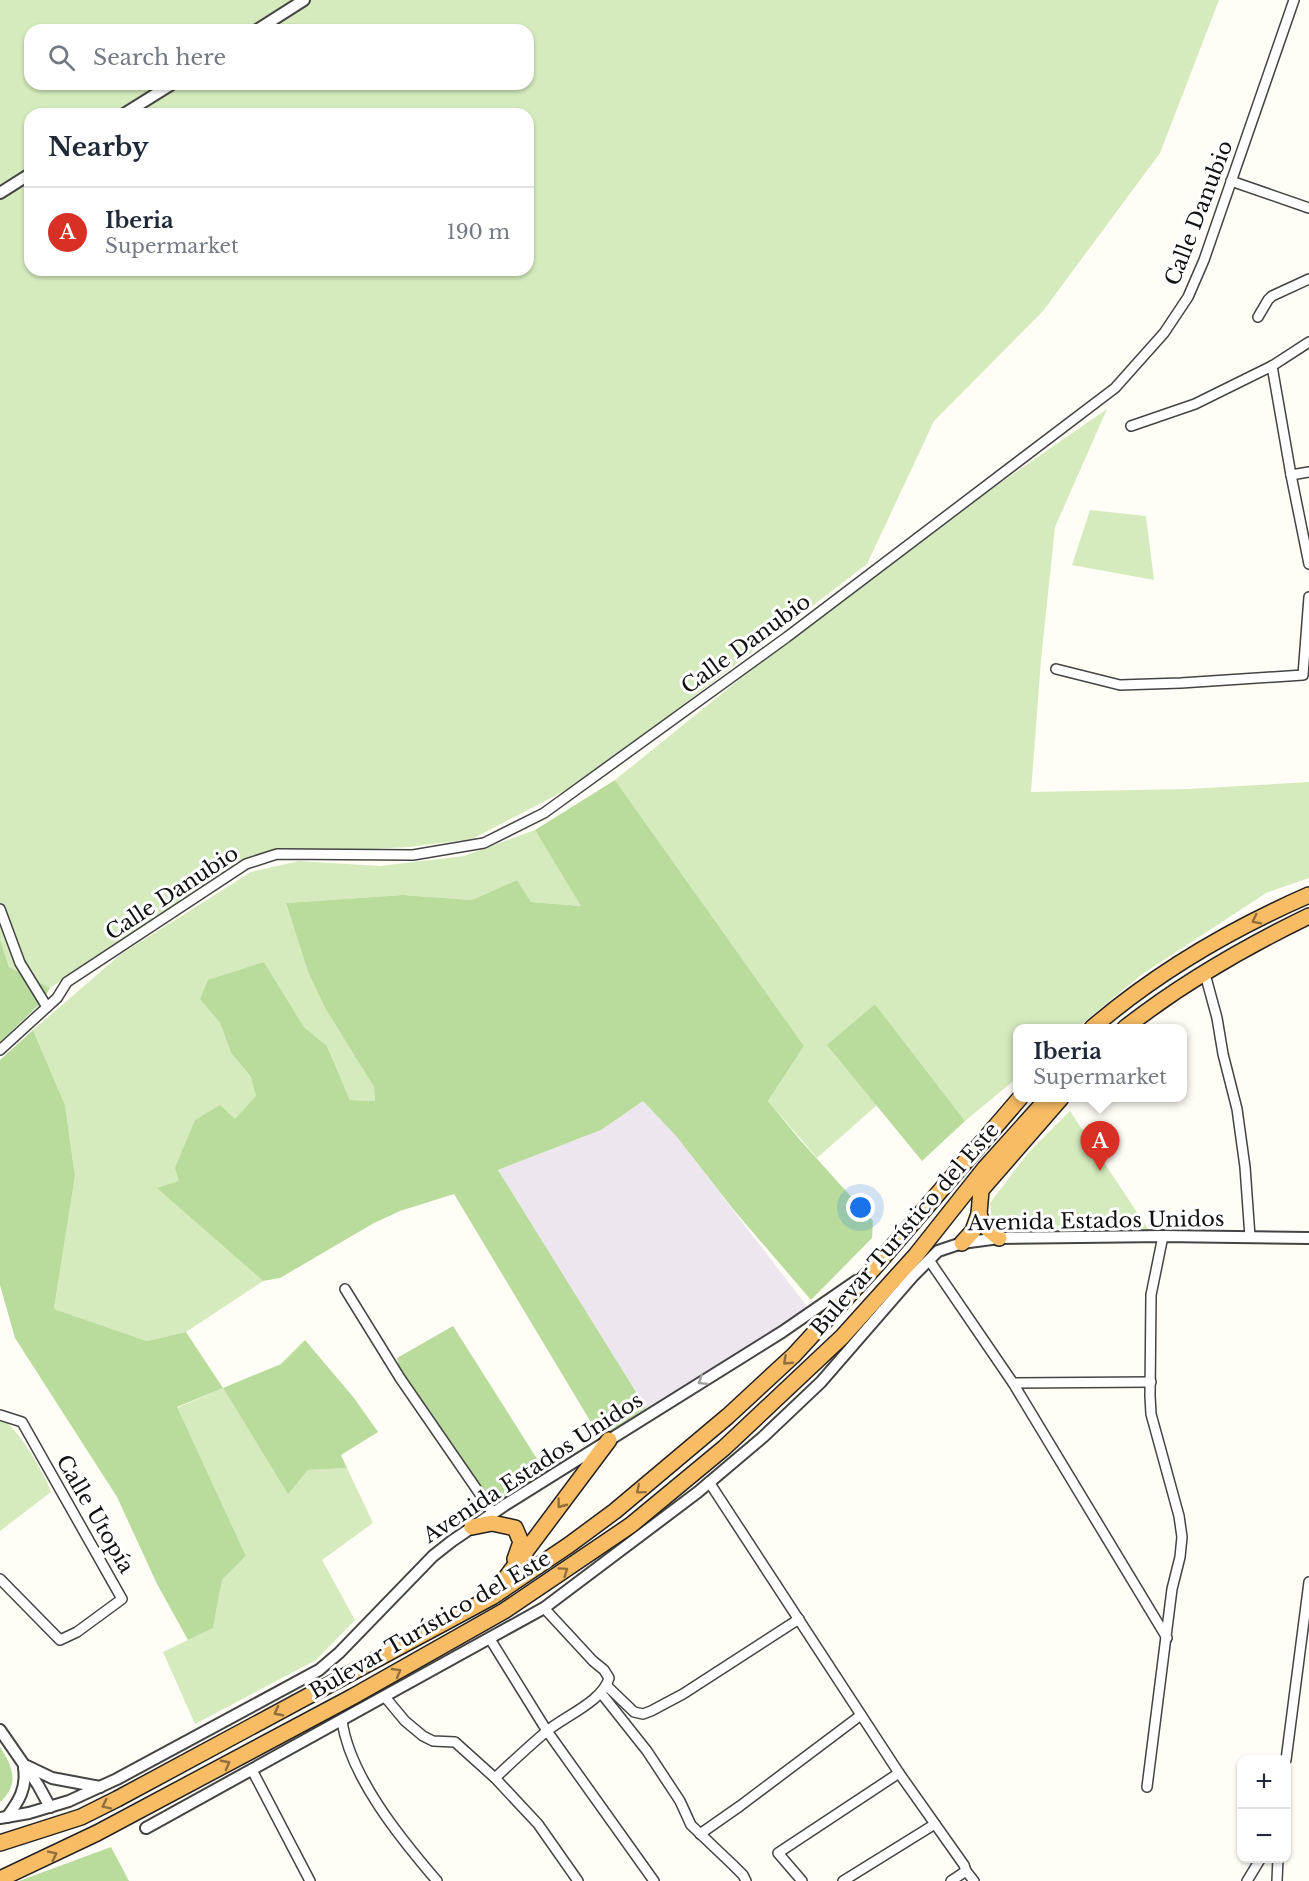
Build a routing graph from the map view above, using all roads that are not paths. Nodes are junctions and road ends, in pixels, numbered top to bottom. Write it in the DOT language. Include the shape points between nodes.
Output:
graph roads {
  1 [pos="304,0"];
  2 [pos="1294,0"];
  3 [pos="266,24"];
  4 [pos="162,90"];
  5 [pos="133,108"];
  6 [pos="24,178"];
  7 [pos="1232,181"];
  8 [pos="0,193"];
  9 [pos="1309,208"];
  10 [pos="1309,279"];
  11 [pos="1258,317"];
  12 [pos="1309,342"];
  13 [pos="1272,366"];
  14 [pos="1131,426"];
  15 [pos="1309,471"];
  16 [pos="1291,475"];
  17 [pos="1309,564"];
  18 [pos="1309,597"];
  19 [pos="1056,669"];
  20 [pos="1309,895"];
  21 [pos="0,909"];
  22 [pos="1309,916"];
  23 [pos="1205,974"];
  24 [pos="1160,1002"];
  25 [pos="47,1007"];
  26 [pos="1098,1024"];
  27 [pos="1131,1024"];
  28 [pos="1142,1024"];
  29 [pos="0,1050"];
  30 [pos="1017,1102"];
  31 [pos="1044,1102"];
  32 [pos="1058,1102"];
  33 [pos="979,1214"];
  34 [pos="1162,1236"];
  35 [pos="1250,1237"];
  36 [pos="999,1238"];
  37 [pos="1309,1238"];
  38 [pos="962,1243"];
  39 [pos="929,1260"];
  40 [pos="874,1268"];
  41 [pos="345,1289"];
  42 [pos="1151,1382"];
  43 [pos="1013,1383"];
  44 [pos="0,1415"];
  45 [pos="609,1440"];
  46 [pos="709,1482"];
  47 [pos="493,1513"];
  48 [pos="472,1527"];
  49 [pos="511,1569"];
  50 [pos="0,1579"];
  51 [pos="1309,1582"];
  52 [pos="492,1597"];
  53 [pos="544,1608"];
  54 [pos="799,1619"];
  55 [pos="1167,1638"];
  56 [pos="490,1639"];
  57 [pos="604,1690"];
  58 [pos="385,1697"];
  59 [pos="861,1714"];
  60 [pos="342,1721"];
  61 [pos="0,1730"];
  62 [pos="547,1731"];
  63 [pos="1287,1755"];
  64 [pos="24,1764"];
  65 [pos="252,1770"];
  66 [pos="899,1773"];
  67 [pos="495,1778"];
  68 [pos="100,1787"];
  69 [pos="1147,1787"];
  70 [pos="50,1806"];
  71 [pos="3,1817"];
  72 [pos="935,1824"];
  73 [pos="146,1828"];
  74 [pos="700,1834"];
  75 [pos="0,1843"];
  76 [pos="1258,1863"];
  77 [pos="1278,1863"];
  78 [pos="966,1870"];
  79 [pos="0,1879"];
  80 [pos="310,1881"];
  81 [pos="437,1881"];
  82 [pos="578,1881"];
  83 [pos="654,1881"];
  84 [pos="746,1881"];
  85 [pos="802,1881"];
  86 [pos="843,1881"];
  87 [pos="951,1881"];
  88 [pos="974,1881"];
  89 [pos="1247,1881"];
  90 [pos="1277,1881"];
  1 -- 3 [label="street"];
  2 -- 7 [label="street, Calle Danubio"];
  4 -- 5 [label="street"];
  6 -- 8 [label="street"];
  7 -- 9 [label="street"];
  7 -- 25 [label="street, Calle Danubio" via="1188,297 1164,333 1115,388 787,637 544,813 484,843 412,855 277,854 246,864 67,982"];
  10 -- 11 [label="street" via="1272,296"];
  12 -- 13 [label="street"];
  13 -- 14 [label="street" via="1195,405"];
  13 -- 16 [label="street"];
  15 -- 16 [label="street"];
  16 -- 17 [label="street"];
  18 -- 19 [label="street" via="1303,675 1120,685"];
  20 -- 26 [label="highway, one-way" via="1252,921 1185,959"];
  21 -- 25 [label="street" via="20,963"];
  22 -- 23 [label="highway" via="1265,937"];
  23 -- 24 [label="highway"];
  23 -- 35 [label="street" via="1237,1109"];
  24 -- 27 [label="highway"];
  24 -- 28 [label="highway"];
  25 -- 29 [label="street, Calle Danubio"];
  30 -- 40 [label="highway, Bulevar Turístico del Este"];
  79 -- 31 [label="highway, Bulevar Turístico del Este, one-way" via="97,1833 352,1697 504,1611 631,1525 724,1448 842,1337"];
  32 -- 33 [label="highway" via="981,1190"];
  33 -- 36 [label="highway" via="983,1225"];
  33 -- 38 [label="highway" via="973,1231"];
  34 -- 35 [label="street, Avenida Estados Unidos"];
  34 -- 36 [label="street, Avenida Estados Unidos"];
  34 -- 42 [label="street" via="1153,1278"];
  35 -- 37 [label="street, Avenida Estados Unidos"];
  36 -- 38 [label="street, Avenida Estados Unidos"];
  38 -- 39 [label="street, Avenida Estados Unidos" via="938,1251"];
  39 -- 43 [label="street"];
  39 -- 46 [label="street, Avenida Estados Unidos" via="821,1382"];
  40 -- 45 [label="street, Avenida Estados Unidos, one-way" via="782,1332"];
  40 -- 52 [label="highway, Bulevar Turístico del Este, one-way" via="794,1355 728,1416 615,1510"];
  41 -- 47 [label="street" via="400,1378"];
  42 -- 43 [label="street"];
  42 -- 55 [label="street" via="1151,1414 1182,1537"];
  43 -- 55 [label="street"];
  44 -- 50 [label="street, Calle Utopía" via="22,1422 122,1599 60,1640"];
  45 -- 47 [label="street, Avenida Estados Unidos"];
  45 -- 49 [label="highway, one-way"];
  46 -- 53 [label="street, Avenida Estados Unidos"];
  46 -- 54 [label="street"];
  47 -- 48 [label="street, Avenida Estados Unidos"];
  48 -- 49 [label="highway" via="492,1523 515,1527 521,1542"];
  48 -- 68 [label="street, Avenida Estados Unidos" via="433,1556 319,1670"];
  49 -- 52 [label="highway"];
  51 -- 63 [label="street"];
  52 -- 75 [label="highway, Bulevar Turístico del Este, one-way" via="117,1799 81,1817"];
  53 -- 56 [label="street, Avenida Estados Unidos"];
  53 -- 57 [label="street" via="604,1670 609,1678"];
  54 -- 57 [label="street" via="683,1694 643,1714 634,1712"];
  54 -- 59 [label="street"];
  55 -- 69 [label="street"];
  56 -- 58 [label="street, Avenida Estados Unidos"];
  56 -- 62 [label="street"];
  57 -- 62 [label="street"];
  57 -- 74 [label="street" via="680,1801 691,1826"];
  58 -- 60 [label="street, Avenida Estados Unidos"];
  58 -- 67 [label="street" via="423,1736 433,1741 455,1742"];
  59 -- 66 [label="street"];
  59 -- 74 [label="street"];
  60 -- 65 [label="street, Avenida Estados Unidos"];
  60 -- 81 [label="street" via="353,1762 400,1837"];
  61 -- 64 [label="street"];
  62 -- 67 [label="street"];
  62 -- 83 [label="street"];
  64 -- 68 [label="street" via="52,1778"];
  64 -- 70 [label="street"];
  64 -- 71 [label="street" via="26,1779 19,1801"];
  65 -- 73 [label="street, Avenida Estados Unidos"];
  65 -- 80 [label="street"];
  66 -- 72 [label="street"];
  66 -- 85 [label="street" via="778,1853"];
  67 -- 82 [label="street" via="538,1824"];
  68 -- 70 [label="street, Avenida Estados Unidos"];
  70 -- 71 [label="street, Avenida Estados Unidos"];
  72 -- 78 [label="street"];
  72 -- 86 [label="street"];
  74 -- 84 [label="street"];
  76 -- 89 [label="street"];
  77 -- 90 [label="street"];
  78 -- 87 [label="street"];
  78 -- 88 [label="street"];
}
